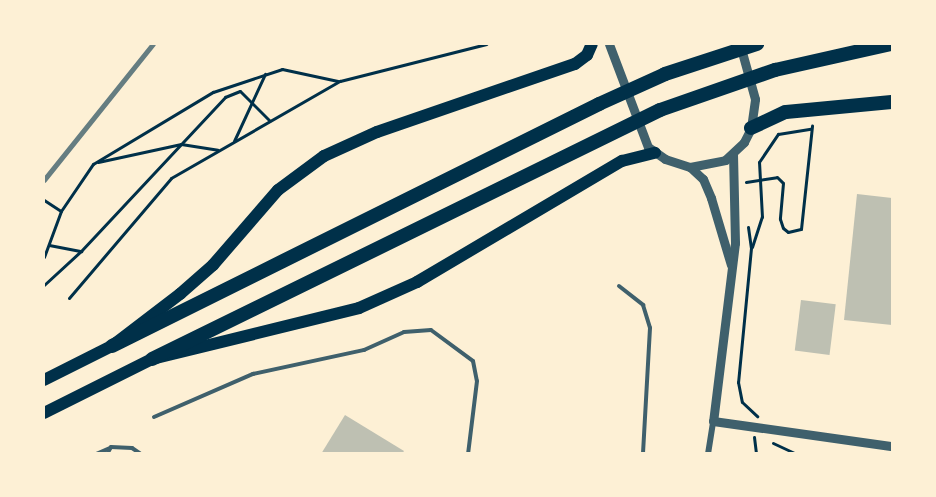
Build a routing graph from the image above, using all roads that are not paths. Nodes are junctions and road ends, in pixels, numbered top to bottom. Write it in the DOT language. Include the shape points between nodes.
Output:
graph roads {
  1 [pos="592,44"];
  2 [pos="609,44"];
  3 [pos="739,44"];
  4 [pos="757,44"];
  5 [pos="890,44"];
  6 [pos="892,102"];
  7 [pos="751,128"];
  8 [pos="655,153"];
  9 [pos="733,154"];
  10 [pos="690,167"];
  11 [pos="731,265"];
  12 [pos="619,286"];
  13 [pos="112,346"];
  14 [pos="152,359"];
  15 [pos="44,380"];
  16 [pos="44,412"];
  17 [pos="154,417"];
  18 [pos="713,421"];
  19 [pos="892,446"];
  20 [pos="111,447"];
  21 [pos="96,453"];
  22 [pos="107,453"];
  23 [pos="141,453"];
  24 [pos="468,453"];
  25 [pos="643,453"];
  26 [pos="708,453"];
  1 -- 13 [label="main road" via="587,55 574,64 377,132 324,156 278,190 196,281"];
  2 -- 8 [label="street" via="638,128"];
  3 -- 7 [label="street" via="755,99"];
  4 -- 13 [label="highway" via="665,74 598,104"];
  5 -- 14 [label="highway" via="775,70 691,97 608,133"];
  6 -- 7 [label="highway" via="786,112"];
  7 -- 9 [label="street"];
  8 -- 10 [label="street"];
  8 -- 14 [label="main road" via="622,161 417,282 358,309"];
  9 -- 10 [label="street" via="717,164"];
  9 -- 11 [label="street" via="730,172 735,243"];
  10 -- 11 [label="street" via="703,179 711,198"];
  11 -- 18 [label="street" via="730,306"];
  12 -- 25 [label="lane" via="644,306 650,328"];
  13 -- 15 [label="main road"];
  14 -- 16 [label="main road"];
  17 -- 24 [label="lane" via="253,374 364,350 404,332 431,330 473,361 477,381"];
  18 -- 19 [label="street" via="754,434"];
  18 -- 26 [label="street"];
  20 -- 21 [label="lane"];
  20 -- 22 [label="lane"];
  20 -- 23 [label="lane" via="132,448"];
}
